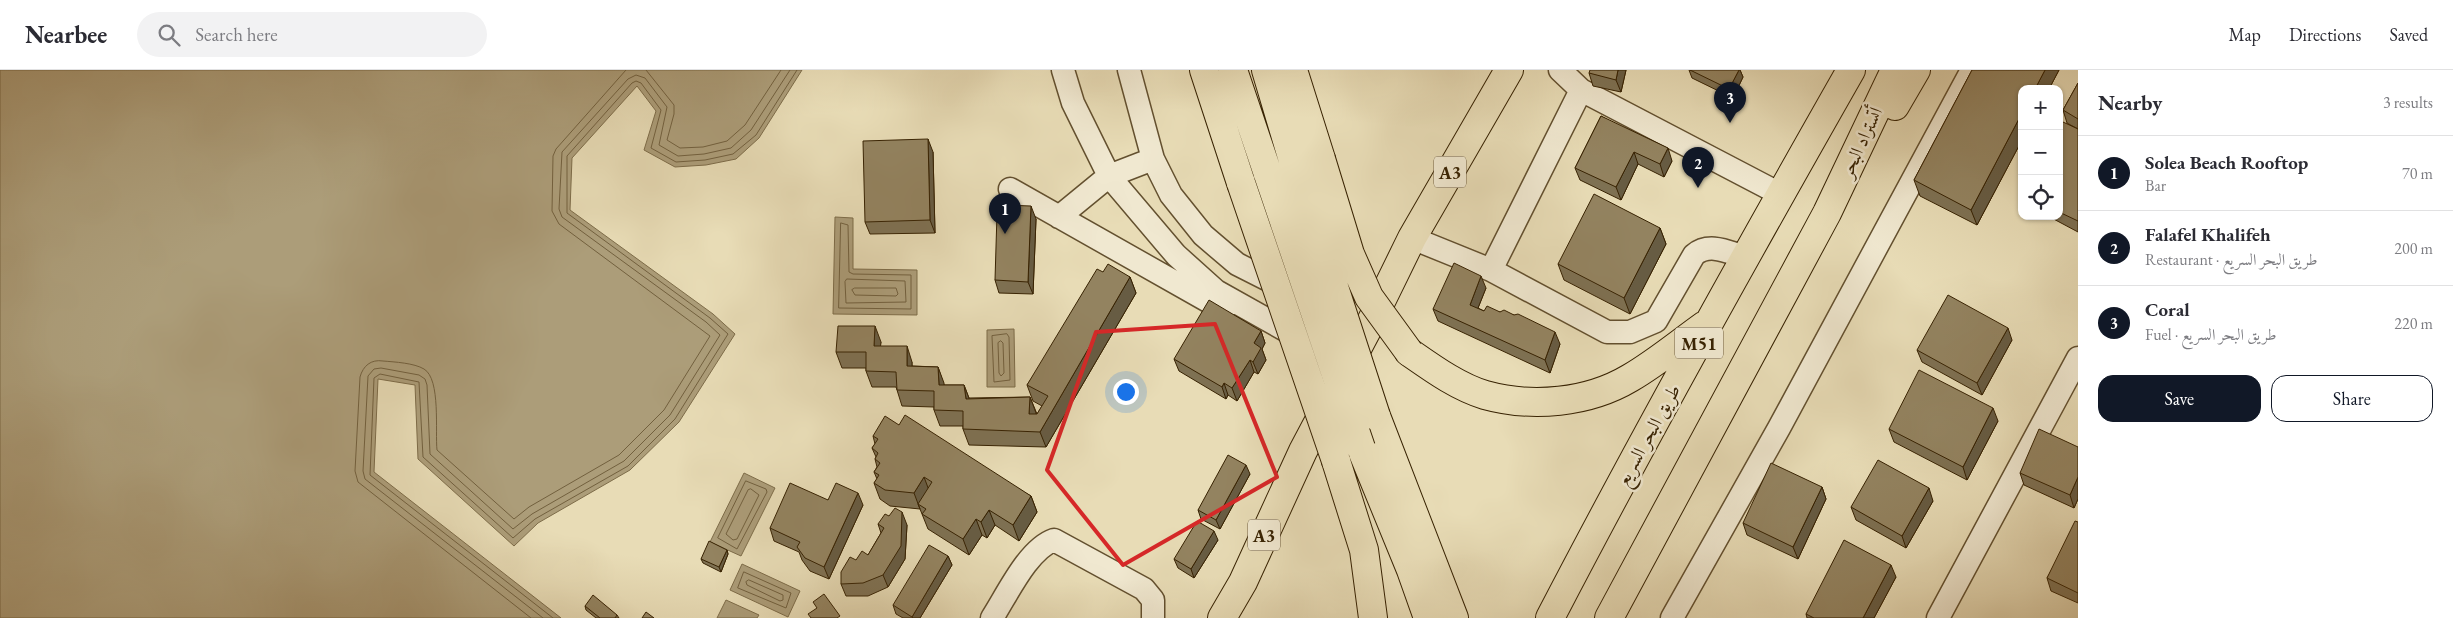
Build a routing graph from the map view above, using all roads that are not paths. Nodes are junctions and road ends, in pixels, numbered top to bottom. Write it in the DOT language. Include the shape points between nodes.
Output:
graph roads {
  1 [pos="1064,70"];
  2 [pos="1129,70"];
  3 [pos="1204,70"];
  4 [pos="1233,70"];
  5 [pos="1266,70"];
  6 [pos="1293,70"];
  7 [pos="1509,70"];
  8 [pos="1560,70"];
  9 [pos="1851,70"];
  10 [pos="1895,70"];
  11 [pos="1916,70"];
  12 [pos="1972,70"];
  13 [pos="1581,90"];
  14 [pos="1153,159"];
  15 [pos="1109,176"];
  16 [pos="1010,189"];
  17 [pos="1780,194"];
  18 [pos="1827,213"];
  19 [pos="1059,217"];
  20 [pos="1412,238"];
  21 [pos="1745,257"];
  22 [pos="1492,270"];
  23 [pos="1711,321"];
  24 [pos="1367,330"];
  25 [pos="2078,358"];
  26 [pos="1344,372"];
  27 [pos="992,618"];
  28 [pos="1153,618"];
  29 [pos="1222,618"];
  30 [pos="1373,618"];
  31 [pos="1428,618"];
  32 [pos="1454,618"];
  33 [pos="1550,618"];
  34 [pos="1609,618"];
  35 [pos="1672,618"];
  36 [pos="1938,618"];
  1 -- 15 [label="street" via="1073,103"];
  2 -- 14 [label="street"];
  3 -- 30 [label="highway, bridge" via="1364,550"];
  4 -- 31 [label="highway, bridge" via="1361,448"];
  5 -- 32 [label="highway, bridge" via="1376,416"];
  6 -- 23 [label="highway, bridge" via="1350,254 1369,297 1409,352 1438,372 1485,395 1539,401 1574,400 1630,379"];
  7 -- 20 [label="highway, A3"];
  8 -- 13 [label="street"];
  9 -- 17 [label="highway, طريق البحر السريع / M51"];
  10 -- 18 [label="highway, أتستراد البحر / M51"];
  11 -- 18 [label="highway" via="1873,147"];
  12 -- 35 [label="street" via="1779,428"];
  13 -- 17 [label="street"];
  13 -- 22 [label="street"];
  14 -- 15 [label="street"];
  14 -- 24 [label="street" via="1177,202 1203,235 1237,264"];
  15 -- 19 [label="street"];
  15 -- 26 [label="street" via="1176,255 1216,291"];
  16 -- 19 [label="street"];
  17 -- 21 [label="highway, طريق البحر السريع / M51"];
  18 -- 34 [label="highway, M51"];
  19 -- 26 [label="street"];
  20 -- 22 [label="street"];
  20 -- 24 [label="highway, A3"];
  21 -- 22 [label="street" via="1711,247 1702,248 1694,255 1656,320 1630,332 1607,332"];
  21 -- 23 [label="highway, طريق البحر السريع / M51"];
  23 -- 33 [label="highway, طريق البحر السريع / M51"];
  24 -- 26 [label="highway, A3"];
  25 -- 36 [label="street"];
  26 -- 29 [label="highway, A3" via="1303,451 1243,582"];
  27 -- 28 [label="street" via="1034,552 1054,540 1144,588 1153,600"];
}
